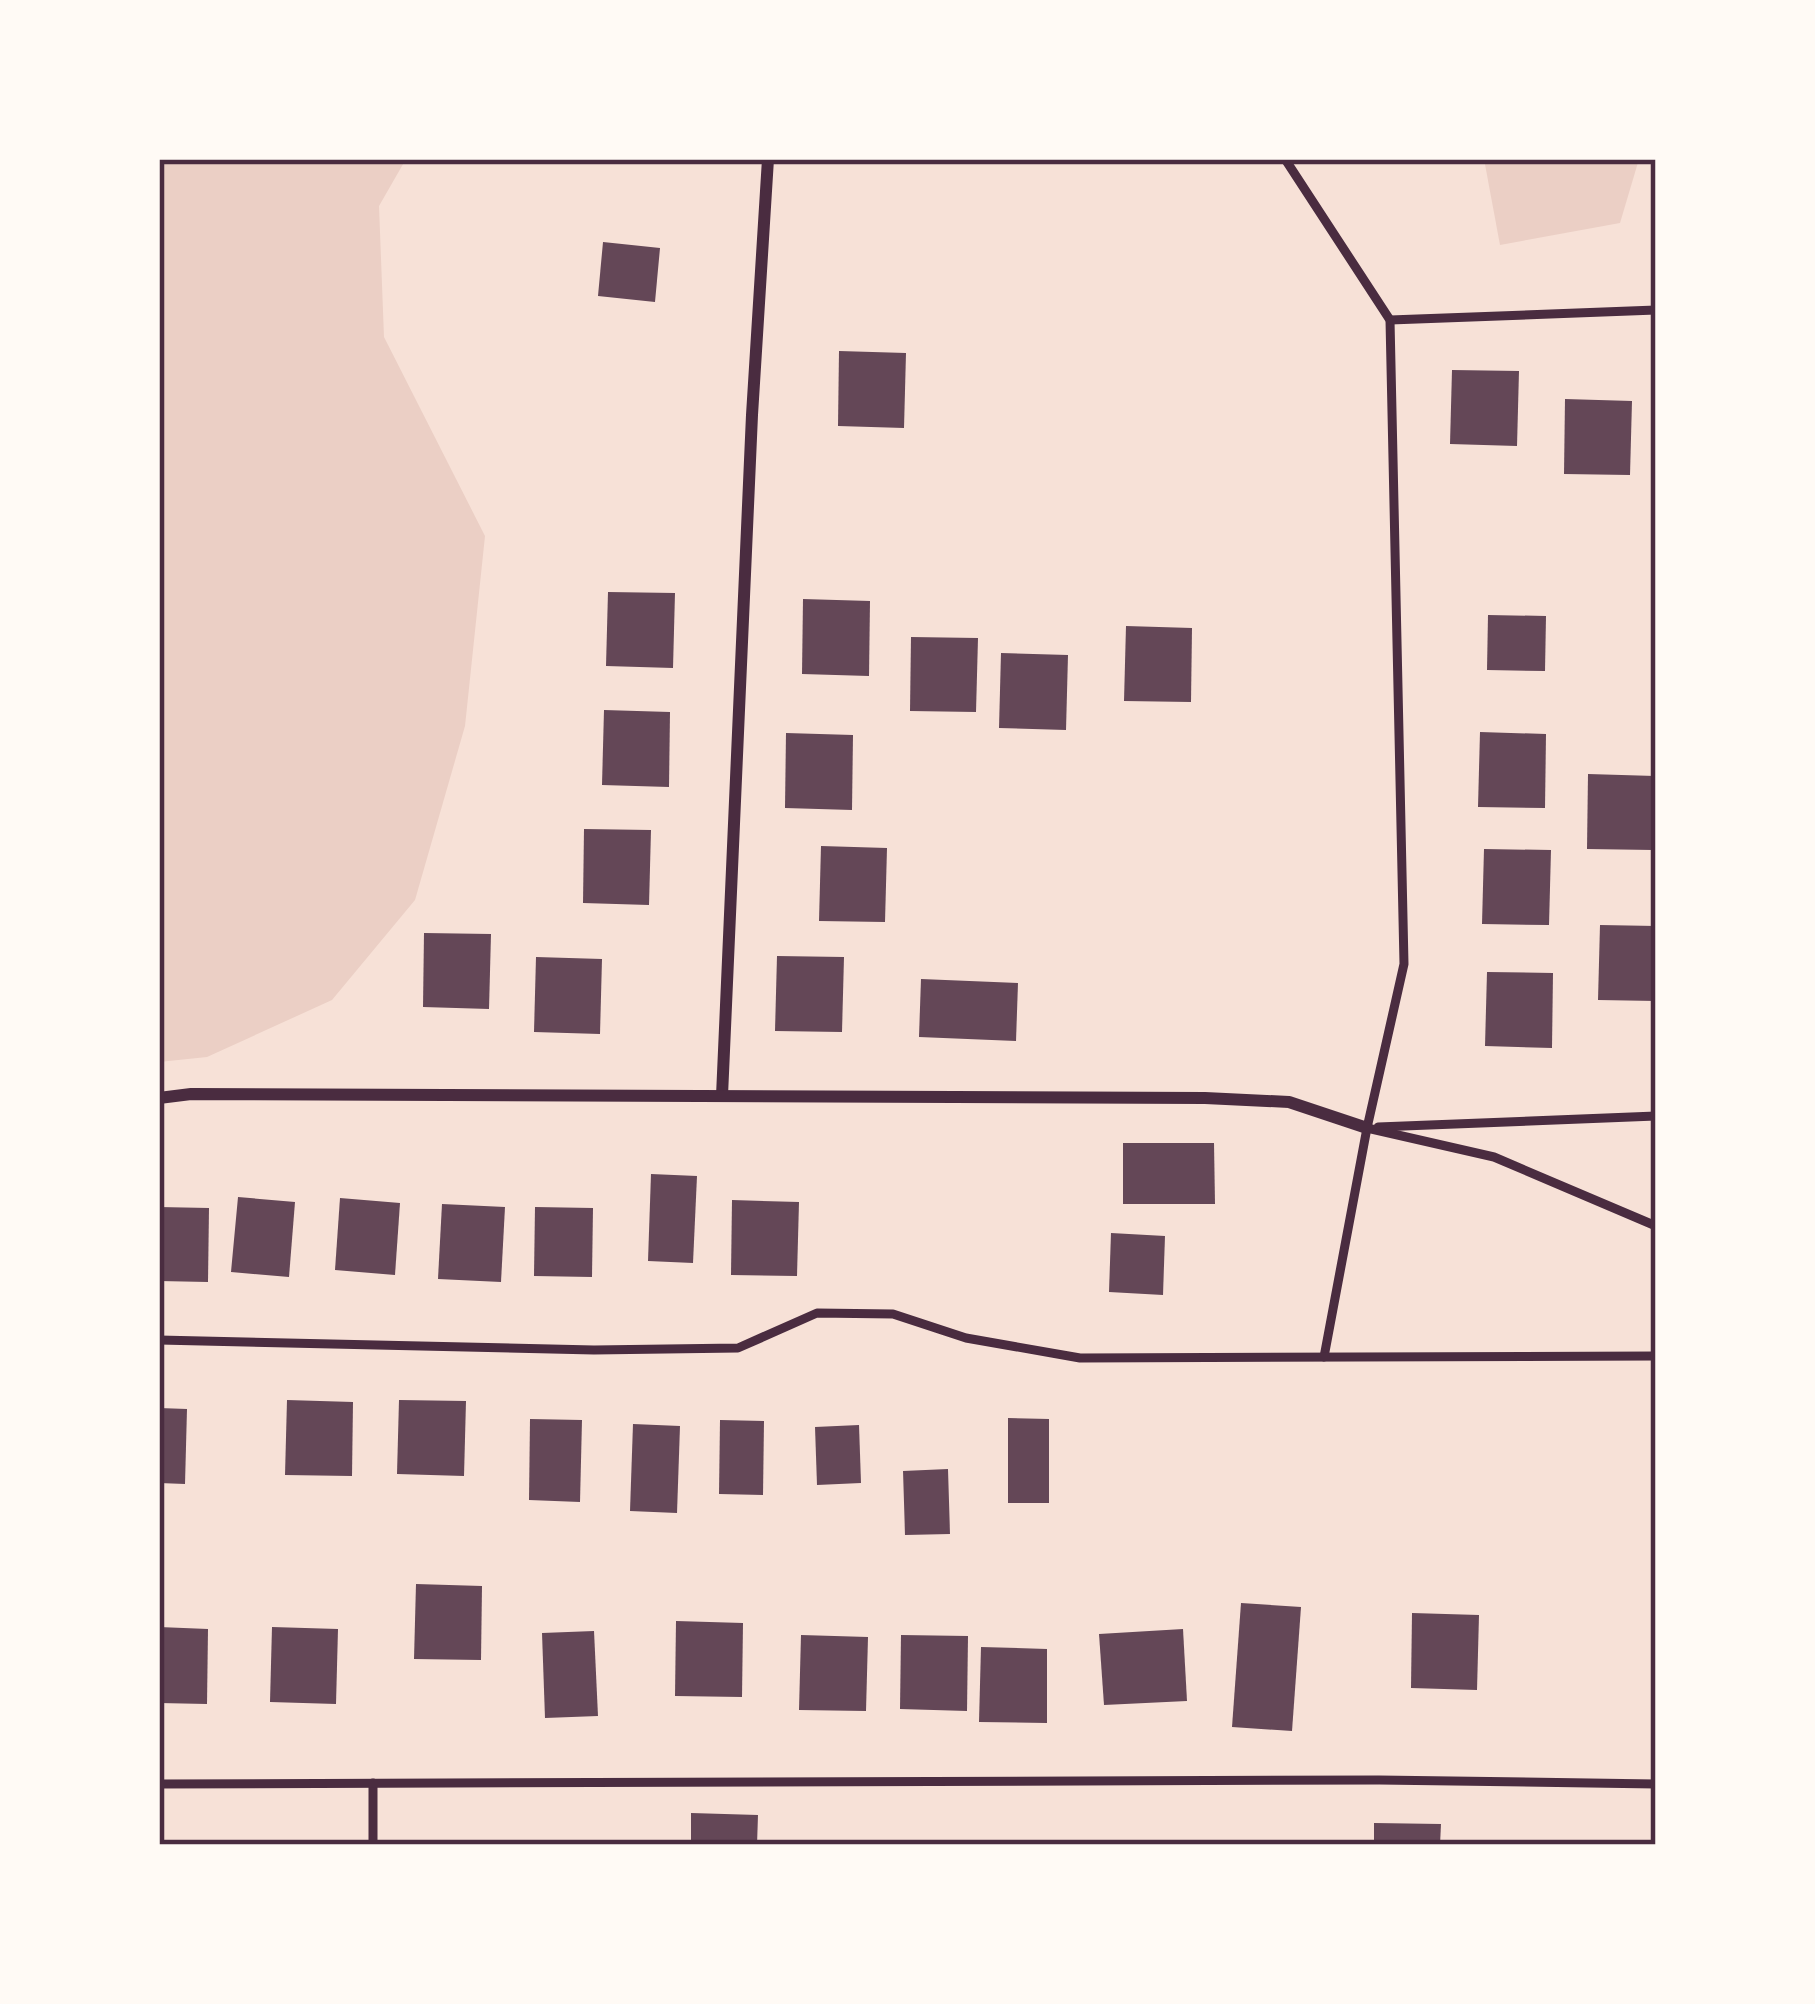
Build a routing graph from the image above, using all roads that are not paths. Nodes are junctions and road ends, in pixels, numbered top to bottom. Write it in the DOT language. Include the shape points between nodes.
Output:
graph roads {
  1 [pos="768,159"];
  2 [pos="1286,159"];
  3 [pos="1656,310"];
  4 [pos="1390,320"];
  5 [pos="722,1096"];
  6 [pos="159,1098"];
  7 [pos="1656,1117"];
  8 [pos="1367,1128"];
  9 [pos="1656,1226"];
  10 [pos="159,1340"];
  11 [pos="1656,1356"];
  12 [pos="1324,1358"];
  13 [pos="373,1783"];
  14 [pos="159,1784"];
  15 [pos="1656,1784"];
  16 [pos="374,1845"];
  1 -- 5 [label="street"];
  2 -- 4 [label="lane"];
  3 -- 4 [label="lane"];
  4 -- 8 [label="lane" via="1404,964"];
  5 -- 6 [label="street"];
  5 -- 8 [label="street" via="1289,1102"];
  7 -- 8 [label="lane"];
  8 -- 9 [label="lane" via="1494,1157"];
  8 -- 12 [label="lane"];
  10 -- 12 [label="lane" via="738,1348 818,1312 892,1314 966,1338 1080,1358"];
  11 -- 12 [label="lane"];
  13 -- 14 [label="lane"];
  13 -- 15 [label="lane"];
  13 -- 16 [label="lane"];
}
